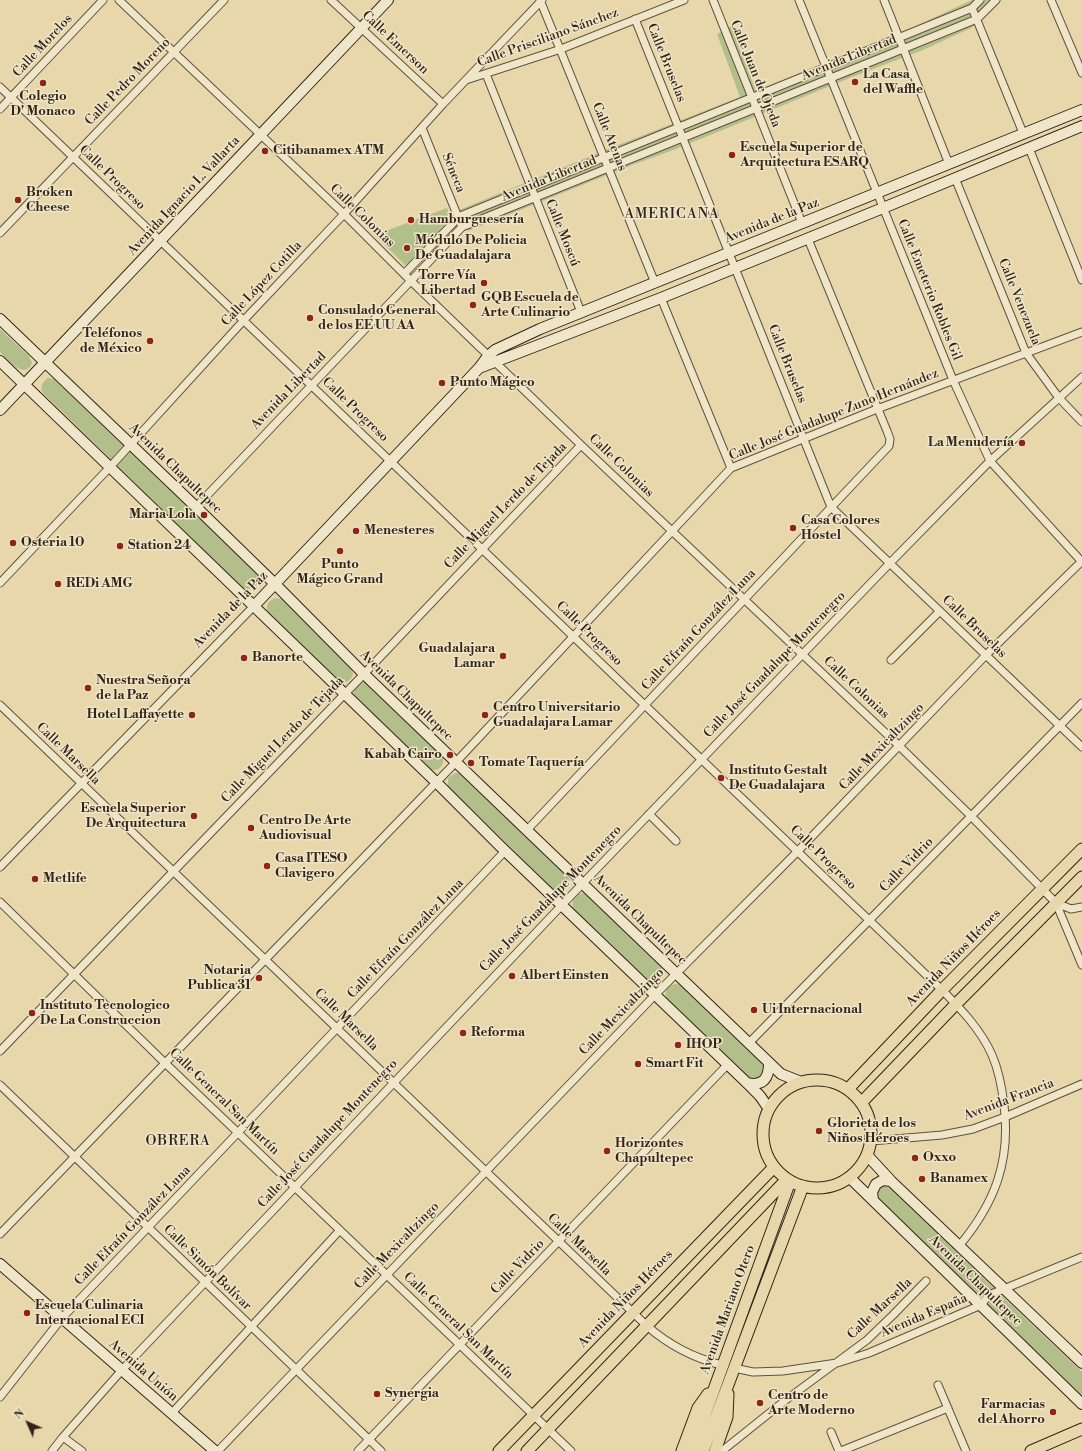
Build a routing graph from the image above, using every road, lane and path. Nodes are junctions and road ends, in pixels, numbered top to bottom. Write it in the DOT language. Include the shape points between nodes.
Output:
graph roads {
  1 [pos="103,0"];
  2 [pos="119,0"];
  3 [pos="224,0"];
  4 [pos="331,0"];
  5 [pos="388,0"];
  6 [pos="541,0"];
  7 [pos="684,0"];
  8 [pos="713,0"];
  9 [pos="799,0"];
  10 [pos="884,0"];
  11 [pos="980,0"];
  12 [pos="996,0"];
  13 [pos="1051,0"];
  14 [pos="972,8"];
  15 [pos="635,19"];
  16 [pos="977,19"];
  17 [pos="361,29"];
  18 [pos="899,38"];
  19 [pos="561,49"];
  20 [pos="903,49"];
  21 [pos="174,52"];
  22 [pos="826,67"];
  23 [pos="1082,73"];
  24 [pos="486,74"];
  25 [pos="830,78"];
  26 [pos="465,81"];
  27 [pos="0,87"];
  28 [pos="11,98"];
  29 [pos="751,98"];
  30 [pos="443,104"];
  31 [pos="0,109"];
  32 [pos="756,109"];
  33 [pos="1082,110"];
  34 [pos="1082,126"];
  35 [pos="679,127"];
  36 [pos="422,128"];
  37 [pos="1023,134"];
  38 [pos="260,135"];
  39 [pos="683,138"];
  40 [pos="1029,148"];
  41 [pos="73,157"];
  42 [pos="604,157"];
  43 [pos="949,164"];
  44 [pos="609,168"];
  45 [pos="955,178"];
  46 [pos="531,187"];
  47 [pos="877,193"];
  48 [pos="535,198"];
  49 [pos="883,208"];
  50 [pos="344,214"];
  51 [pos="458,218"];
  52 [pos="802,223"];
  53 [pos="462,227"];
  54 [pos="0,233"];
  55 [pos="808,239"];
  56 [pos="160,240"];
  57 [pos="729,253"];
  58 [pos="736,268"];
  59 [pos="404,274"];
  60 [pos="1082,280"];
  61 [pos="411,281"];
  62 [pos="655,282"];
  63 [pos="661,298"];
  64 [pos="581,312"];
  65 [pos="0,319"];
  66 [pos="244,320"];
  67 [pos="1082,332"];
  68 [pos="1026,353"];
  69 [pos="492,359"];
  70 [pos="0,361"];
  71 [pos="45,362"];
  72 [pos="1082,378"];
  73 [pos="953,380"];
  74 [pos="24,384"];
  75 [pos="311,385"];
  76 [pos="1059,398"];
  77 [pos="877,408"];
  78 [pos="0,410"];
  79 [pos="1082,422"];
  80 [pos="804,438"];
  81 [pos="131,444"];
  82 [pos="581,445"];
  83 [pos="990,461"];
  84 [pos="391,462"];
  85 [pos="110,467"];
  86 [pos="731,468"];
  87 [pos="196,507"];
  88 [pos="831,507"];
  89 [pos="672,532"];
  90 [pos="482,549"];
  91 [pos="1082,562"];
  92 [pos="890,563"];
  93 [pos="0,583"];
  94 [pos="275,584"];
  95 [pos="744,600"];
  96 [pos="254,606"];
  97 [pos="940,611"];
  98 [pos="574,637"];
  99 [pos="802,654"];
  100 [pos="986,655"];
  101 [pos="891,660"];
  102 [pos="364,674"];
  103 [pos="344,694"];
  104 [pos="1082,703"];
  105 [pos="0,705"];
  106 [pos="645,705"];
  107 [pos="1060,726"];
  108 [pos="900,746"];
  109 [pos="1082,747"];
  110 [pos="702,759"];
  111 [pos="456,762"];
  112 [pos="436,782"];
  113 [pos="81,783"];
  114 [pos="649,814"];
  115 [pos="971,816"];
  116 [pos="527,830"];
  117 [pos="676,841"];
  118 [pos="1082,849"];
  119 [pos="505,851"];
  120 [pos="798,851"];
  121 [pos="0,867"];
  122 [pos="174,871"];
  123 [pos="1082,877"];
  124 [pos="583,884"];
  125 [pos="1043,888"];
  126 [pos="0,902"];
  127 [pos="1056,903"];
  128 [pos="562,905"];
  129 [pos="1082,907"];
  130 [pos="870,920"];
  131 [pos="266,959"];
  132 [pos="1082,965"];
  133 [pos="676,973"];
  134 [pos="74,974"];
  135 [pos="942,990"];
  136 [pos="655,995"];
  137 [pos="956,1004"];
  138 [pos="337,1028"];
  139 [pos="749,1043"];
  140 [pos="0,1051"];
  141 [pos="165,1063"];
  142 [pos="770,1063"];
  143 [pos="728,1064"];
  144 [pos="394,1082"];
  145 [pos="802,1082"];
  146 [pos="747,1083"];
  147 [pos="1082,1084"];
  148 [pos="0,1085"];
  149 [pos="848,1089"];
  150 [pos="862,1102"];
  151 [pos="769,1109"];
  152 [pos="1005,1117"];
  153 [pos="238,1132"];
  154 [pos="871,1141"];
  155 [pos="867,1155"];
  156 [pos="74,1157"];
  157 [pos="774,1167"];
  158 [pos="486,1171"];
  159 [pos="849,1177"];
  160 [pos="789,1180"];
  161 [pos="891,1181"];
  162 [pos="803,1186"];
  163 [pos="295,1187"];
  164 [pos="873,1200"];
  165 [pos="148,1227"];
  166 [pos="340,1230"];
  167 [pos="0,1234"];
  168 [pos="559,1242"];
  169 [pos="959,1246"];
  170 [pos="1082,1257"];
  171 [pos="0,1264"];
  172 [pos="387,1274"];
  173 [pos="926,1281"];
  174 [pos="205,1282"];
  175 [pos="1005,1289"];
  176 [pos="981,1305"];
  177 [pos="633,1313"];
  178 [pos="62,1318"];
  179 [pos="647,1326"];
  180 [pos="251,1327"];
  181 [pos="460,1345"];
  182 [pos="838,1362"];
  183 [pos="1082,1363"];
  184 [pos="722,1365"];
  185 [pos="734,1368"];
  186 [pos="122,1370"];
  187 [pos="296,1370"];
  188 [pos="728,1384"];
  189 [pos="938,1385"];
  190 [pos="0,1397"];
  191 [pos="1082,1404"];
  192 [pos="948,1408"];
  193 [pos="172,1414"];
  194 [pos="534,1415"];
  195 [pos="548,1429"];
  196 [pos="1082,1429"];
  197 [pos="831,1432"];
  198 [pos="63,1437"];
  199 [pos="369,1440"];
  200 [pos="52,1451"];
  201 [pos="82,1451"];
  202 [pos="215,1451"];
  203 [pos="218,1451"];
  204 [pos="358,1451"];
  205 [pos="381,1451"];
  206 [pos="499,1451"];
  207 [pos="527,1451"];
  208 [pos="571,1451"];
  209 [pos="693,1451"];
  210 [pos="715,1451"];
  211 [pos="722,1451"];
  212 [pos="840,1451"];
  213 [pos="966,1451"];
  214 [pos="1031,1451"];
  1 -- 28 [label="street, Calle Morelos"];
  2 -- 21 [label="street, Calle Colonias"];
  3 -- 21 [label="street, Calle Pedro Moreno"];
  4 -- 17 [label="street, Calle Emerson"];
  5 -- 17 [label="street, Avenida Ignacio L. Vallarta"];
  6 -- 19 [label="street, Calle Atenas"];
  6 -- 26 [label="street, Calle López Cotilla"];
  7 -- 15 [label="street, Calle Prisciliano Sánchez"];
  8 -- 29 [label="street, Calle Juan de Ojeda"];
  9 -- 22 [label="street, Calle Emeterio Robles Gil"];
  10 -- 18 [label="street"];
  11 -- 14 [label="street, Avenida Libertad"];
  12 -- 16 [label="street, Avenida Libertad"];
  13 -- 23 [label="street"];
  14 -- 16 [label="street"];
  14 -- 18 [label="street, Avenida Libertad"];
  15 -- 19 [label="street, Calle Prisciliano Sánchez"];
  15 -- 35 [label="street, Calle Bruselas"];
  16 -- 20 [label="street, Avenida Libertad"];
  16 -- 37 [label="street"];
  17 -- 30 [label="street, Calle Emerson"];
  17 -- 38 [label="street, Avenida Ignacio L. Vallarta"];
  18 -- 20 [label="street"];
  18 -- 22 [label="street, Avenida Libertad"];
  19 -- 24 [label="street, Calle Prisciliano Sánchez"];
  19 -- 42 [label="street, Calle Atenas"];
  20 -- 25 [label="street, Avenida Libertad"];
  20 -- 43 [label="street"];
  21 -- 38 [label="street, Calle Colonias"];
  21 -- 41 [label="street, Calle Pedro Moreno"];
  22 -- 25 [label="street, Calle Emeterio Robles Gil"];
  22 -- 29 [label="street, Avenida Libertad"];
  24 -- 26 [label="street, Calle Prisciliano Sánchez"];
  24 -- 46 [label="street, Calle Moscú"];
  25 -- 32 [label="street, Avenida Libertad"];
  25 -- 47 [label="street, Calle Emeterio Robles Gil"];
  26 -- 30 [label="street, Calle López Cotilla"];
  27 -- 28 [label="street, Calle Progreso"];
  28 -- 31 [label="street, Calle Morelos"];
  28 -- 41 [label="street, Calle Progreso"];
  29 -- 32 [label="street, Calle Juan de Ojeda"];
  29 -- 35 [label="street, Avenida Libertad"];
  30 -- 36 [label="street, Calle López Cotilla"];
  32 -- 39 [label="street, Avenida Libertad"];
  32 -- 52 [label="street, Calle Juan de Ojeda"];
  33 -- 37 [label="street, Avenida de la Paz"];
  34 -- 40 [label="street"];
  35 -- 39 [label="street, Calle Bruselas"];
  35 -- 42 [label="street, Avenida Libertad"];
  36 -- 50 [label="street, Calle López Cotilla"];
  36 -- 51 [label="street, Séneca"];
  37 -- 43 [label="street, Avenida de la Paz"];
  38 -- 50 [label="street, Calle Colonias"];
  38 -- 56 [label="street, Avenida Ignacio L. Vallarta"];
  39 -- 44 [label="street, Avenida Libertad"];
  39 -- 57 [label="street, Calle Bruselas"];
  40 -- 45 [label="street"];
  40 -- 60 [label="street"];
  41 -- 54 [label="street, Calle Pedro Moreno"];
  41 -- 56 [label="street, Calle Progreso"];
  42 -- 44 [label="street, Calle Atenas"];
  42 -- 46 [label="street, Avenida Libertad"];
  43 -- 47 [label="street, Avenida de la Paz"];
  44 -- 48 [label="street, Avenida Libertad"];
  44 -- 62 [label="street, Calle Atenas"];
  45 -- 49 [label="street"];
  45 -- 68 [label="street, Calle Venezuela"];
  46 -- 48 [label="street, Calle Moscú"];
  46 -- 51 [label="street, Avenida Libertad"];
  47 -- 49 [label="street, Calle Emeterio Robles Gil"];
  47 -- 52 [label="street, Avenida de la Paz"];
  48 -- 53 [label="street, Avenida Libertad"];
  48 -- 64 [label="street, Calle Moscú"];
  49 -- 55 [label="street"];
  49 -- 73 [label="street, Calle Emeterio Robles Gil"];
  50 -- 59 [label="street, Calle Colonias"];
  50 -- 66 [label="street, Calle López Cotilla"];
  51 -- 53 [label="street, Séneca"];
  51 -- 59 [label="street"];
  52 -- 57 [label="street, Avenida de la Paz"];
  53 -- 61 [label="street, Avenida Libertad"];
  55 -- 58 [label="street"];
  55 -- 77 [label="street"];
  56 -- 66 [label="street, Calle Progreso"];
  56 -- 71 [label="street, Avenida Ignacio L. Vallarta"];
  57 -- 58 [label="street, Calle Bruselas"];
  57 -- 62 [label="street, Avenida de la Paz"];
  58 -- 63 [label="street"];
  58 -- 80 [label="street, Calle Bruselas"];
  59 -- 61 [label="street, Calle Colonias"];
  61 -- 69 [label="street, Calle Colonias"];
  61 -- 75 [label="street, Avenida Libertad"];
  62 -- 64 [label="street, Avenida de la Paz"];
  63 -- 69 [label="street" via="546,342"];
  63 -- 86 [label="street"];
  64 -- 69 [label="street, Avenida de la Paz" via="495,350"];
  65 -- 71 [label="street, Avenida Chapultepec"];
  66 -- 75 [label="street, Calle Progreso"];
  66 -- 81 [label="street, Calle López Cotilla"];
  67 -- 68 [label="street, Calle José Guadalupe Zuno Hernández"];
  68 -- 73 [label="street, Calle José Guadalupe Zuno Hernández"];
  68 -- 76 [label="street, Calle Venezuela"];
  69 -- 82 [label="street, Calle Colonias"];
  69 -- 84 [label="street, Avenida de la Paz" via="479,368"];
  70 -- 74 [label="street"];
  71 -- 74 [label="street, Avenida Ignacio L. Vallarta"];
  71 -- 81 [label="street, Avenida Chapultepec"];
  72 -- 76 [label="street, Calle José Guadalupe Montenegro"];
  73 -- 77 [label="street, Calle José Guadalupe Zuno Hernández"];
  73 -- 83 [label="street, Calle Emeterio Robles Gil"];
  74 -- 78 [label="street, Avenida Ignacio L. Vallarta"];
  74 -- 85 [label="street"];
  75 -- 84 [label="street, Calle Progreso"];
  75 -- 87 [label="street, Avenida Libertad"];
  76 -- 79 [label="street, Calle Venezuela"];
  76 -- 83 [label="street, Calle José Guadalupe Montenegro"];
  77 -- 80 [label="street, Calle José Guadalupe Zuno Hernández"];
  77 -- 88 [label="street, Calle Efraín González Luna" via="890,439 889,446"];
  80 -- 86 [label="street, Calle José Guadalupe Zuno Hernández"];
  80 -- 88 [label="street, Calle Bruselas"];
  81 -- 85 [label="street, Calle López Cotilla"];
  81 -- 87 [label="street, Avenida Chapultepec"];
  82 -- 89 [label="street, Calle Colonias"];
  82 -- 90 [label="street, Calle Miguel Lerdo de Tejada"];
  83 -- 91 [label="street, Calle Emeterio Robles Gil"];
  83 -- 92 [label="street, Calle José Guadalupe Montenegro"];
  84 -- 90 [label="street, Calle Progreso"];
  84 -- 94 [label="street, Avenida de la Paz"];
  85 -- 93 [label="street, Calle López Cotilla"];
  85 -- 96 [label="street"];
  86 -- 89 [label="street, Calle José Guadalupe Zuno Hernández"];
  87 -- 94 [label="street, Avenida Chapultepec"];
  88 -- 92 [label="street, Calle Bruselas"];
  88 -- 95 [label="street, Calle Efraín González Luna"];
  89 -- 95 [label="street, Calle Colonias"];
  89 -- 98 [label="street, Calle José Guadalupe Zuno Hernández"];
  90 -- 98 [label="street, Calle Progreso"];
  90 -- 102 [label="street, Calle Miguel Lerdo de Tejada"];
  91 -- 100 [label="street, Calle Mexicaltzingo"];
  92 -- 97 [label="street, Calle Bruselas"];
  92 -- 99 [label="street, Calle José Guadalupe Montenegro"];
  94 -- 96 [label="street, Avenida de la Paz"];
  94 -- 102 [label="street, Avenida Chapultepec"];
  95 -- 99 [label="street, Calle Colonias"];
  95 -- 106 [label="street, Calle Efraín González Luna"];
  96 -- 103 [label="street"];
  96 -- 113 [label="street, Avenida de la Paz"];
  97 -- 100 [label="street, Calle Bruselas"];
  97 -- 101 [label="street"];
  98 -- 106 [label="street, Calle Progreso"];
  98 -- 111 [label="street, Calle José Guadalupe Zuno Hernández"];
  99 -- 108 [label="street, Calle Colonias"];
  99 -- 110 [label="street, Calle José Guadalupe Montenegro"];
  100 -- 107 [label="street, Calle Bruselas"];
  100 -- 108 [label="street, Calle Mexicaltzingo"];
  102 -- 103 [label="street, Calle Miguel Lerdo de Tejada"];
  102 -- 111 [label="street, Avenida Chapultepec"];
  103 -- 112 [label="street"];
  103 -- 122 [label="street, Calle Miguel Lerdo de Tejada"];
  104 -- 107 [label="street, Calle Vidrio"];
  105 -- 113 [label="street, Calle Marsella"];
  106 -- 110 [label="street, Calle Progreso"];
  106 -- 116 [label="street, Calle Efraín González Luna"];
  107 -- 109 [label="street, Calle Bruselas"];
  107 -- 115 [label="street, Calle Vidrio"];
  108 -- 115 [label="street, Calle Colonias"];
  108 -- 120 [label="street, Calle Mexicaltzingo"];
  110 -- 114 [label="street, Calle José Guadalupe Montenegro"];
  110 -- 120 [label="street, Calle Progreso"];
  111 -- 112 [label="street, Calle José Guadalupe Zuno Hernández"];
  111 -- 116 [label="street, Avenida Chapultepec"];
  112 -- 119 [label="street"];
  112 -- 131 [label="street, Calle José Guadalupe Zuno Hernández"];
  113 -- 121 [label="street, Avenida de la Paz"];
  113 -- 122 [label="street, Calle Marsella"];
  114 -- 117 [label="street"];
  114 -- 124 [label="street, Calle José Guadalupe Montenegro"];
  115 -- 125 [label="street, Calle Colonias"];
  115 -- 130 [label="street, Calle Vidrio"];
  116 -- 124 [label="street, Avenida Chapultepec"];
  118 -- 125 [label="main road, Avenida Niños Héroes"];
  119 -- 128 [label="street"];
  119 -- 138 [label="street, Calle Efraín González Luna"];
  120 -- 130 [label="street, Calle Progreso"];
  120 -- 133 [label="street, Calle Mexicaltzingo"];
  122 -- 131 [label="street, Calle Marsella"];
  122 -- 134 [label="street, Calle Miguel Lerdo de Tejada"];
  123 -- 127 [label="main road"];
  124 -- 128 [label="street, Calle José Guadalupe Montenegro"];
  124 -- 133 [label="street, Avenida Chapultepec"];
  125 -- 127 [label="street, Calle Colonias"];
  125 -- 135 [label="main road, Avenida Niños Héroes"];
  126 -- 134 [label="street, Calle General San Martín"];
  127 -- 129 [label="street" via="1071,909"];
  127 -- 132 [label="street, Calle Colonias"];
  127 -- 137 [label="main road"];
  128 -- 136 [label="street"];
  128 -- 144 [label="street, Calle José Guadalupe Montenegro"];
  130 -- 135 [label="street, Calle Progreso"];
  130 -- 139 [label="street, Calle Vidrio"];
  131 -- 138 [label="street, Calle Marsella"];
  131 -- 141 [label="street, Calle José Guadalupe Zuno Hernández"];
  133 -- 136 [label="street, Calle Mexicaltzingo"];
  133 -- 139 [label="street, Avenida Chapultepec"];
  134 -- 140 [label="street, Calle Miguel Lerdo de Tejada"];
  134 -- 141 [label="street, Calle General San Martín"];
  135 -- 137 [label="street, Calle Progreso"];
  135 -- 149 [label="main road, Avenida Niños Héroes"];
  136 -- 143 [label="street"];
  136 -- 158 [label="street, Calle Mexicaltzingo"];
  137 -- 150 [label="main road"];
  137 -- 152 [label="street, Calle Progreso" via="986,1043 992,1055 999,1074"];
  138 -- 144 [label="street, Calle Marsella"];
  138 -- 153 [label="street, Calle Efraín González Luna"];
  139 -- 142 [label="street, Avenida Chapultepec"];
  141 -- 153 [label="street, Calle General San Martín"];
  141 -- 156 [label="street, Calle José Guadalupe Zuno Hernández"];
  142 -- 145 [label="street, Avenida Chapultepec" via="781,1074"];
  142 -- 146 [label="street" via="765,1079 757,1084"];
  143 -- 146 [label="street"];
  143 -- 168 [label="street, Calle Vidrio"];
  144 -- 158 [label="street, Calle Marsella"];
  144 -- 163 [label="street, Calle José Guadalupe Montenegro"];
  145 -- 149 [label="main road" via="826,1080"];
  145 -- 151 [label="main road" via="782,1092"];
  146 -- 151 [label="street"];
  147 -- 152 [label="street, Avenida Francia"];
  148 -- 156 [label="street, Calle Simón Bolívar"];
  149 -- 150 [label="main road"];
  150 -- 154 [label="main road" via="871,1127"];
  151 -- 157 [label="main road" via="764,1123 763,1138 766,1154"];
  152 -- 154 [label="street, Avenida Francia" via="973,1129 942,1135"];
  152 -- 169 [label="street, Calle Progreso" via="1006,1142 1003,1164 995,1188 984,1211"];
  153 -- 163 [label="street, Calle General San Martín"];
  153 -- 165 [label="street, Calle Efraín González Luna"];
  154 -- 155 [label="main road"];
  155 -- 159 [label="main road" via="859,1168"];
  155 -- 161 [label="street, Avenida Chapultepec"];
  156 -- 165 [label="street, Calle Simón Bolívar"];
  156 -- 167 [label="street, Calle José Guadalupe Zuno Hernández"];
  157 -- 160 [label="main road"];
  157 -- 177 [label="main road, Avenida Niños Héroes"];
  158 -- 168 [label="street, Calle Marsella"];
  158 -- 172 [label="street, Calle Mexicaltzingo"];
  159 -- 162 [label="main road" via="825,1187"];
  159 -- 164 [label="street, Avenida Chapultepec"];
  160 -- 162 [label="main road"];
  160 -- 179 [label="main road"];
  160 -- 184 [label="main road, Avenida Mariano Otero"];
  161 -- 164 [label="street" via="884,1180 876,1184 872,1192"];
  161 -- 169 [label="street, Avenida Chapultepec"];
  162 -- 185 [label="main road, Avenida Mariano Otero"];
  163 -- 166 [label="street, Calle General San Martín"];
  163 -- 174 [label="street, Calle José Guadalupe Montenegro"];
  164 -- 176 [label="street, Avenida Chapultepec"];
  165 -- 174 [label="street, Calle Simón Bolívar"];
  165 -- 178 [label="street, Calle Efraín González Luna"];
  166 -- 172 [label="street, Calle General San Martín"];
  166 -- 180 [label="street"];
  168 -- 177 [label="street, Calle Marsella"];
  168 -- 181 [label="street, Calle Vidrio"];
  169 -- 175 [label="street, Avenida Chapultepec"];
  170 -- 175 [label="street, Avenida España"];
  171 -- 178 [label="street, Avenida Unión"];
  172 -- 181 [label="street, Calle General San Martín"];
  172 -- 187 [label="street, Calle Mexicaltzingo"];
  173 -- 182 [label="street, Calle Marsella" via="867,1340"];
  174 -- 180 [label="street, Calle Simón Bolívar"];
  174 -- 186 [label="street, Calle José Guadalupe Montenegro"];
  175 -- 176 [label="street, Avenida España" via="989,1296"];
  175 -- 183 [label="street, Avenida Chapultepec"];
  176 -- 182 [label="street, Avenida España" via="869,1353"];
  176 -- 191 [label="street, Avenida Chapultepec"];
  177 -- 179 [label="street, Calle Marsella"];
  177 -- 194 [label="main road, Avenida Niños Héroes"];
  178 -- 186 [label="street, Avenida Unión"];
  178 -- 190 [label="street, Calle Efraín González Luna"];
  179 -- 184 [label="street, Calle Marsella" via="679,1350"];
  179 -- 195 [label="main road"];
  180 -- 187 [label="street, Calle Simón Bolívar"];
  180 -- 193 [label="street"];
  181 -- 194 [label="street, Calle General San Martín"];
  181 -- 199 [label="street, Calle Vidrio"];
  182 -- 185 [label="street, Calle Marsella" via="783,1371 753,1372"];
  182 -- 211 [label="street"];
  184 -- 209 [label="main road, Avenida Mariano Otero" via="716,1382 698,1408"];
  185 -- 188 [label="main road, Avenida Mariano Otero"];
  186 -- 193 [label="street, Avenida Unión"];
  186 -- 198 [label="street, Calle José Guadalupe Montenegro"];
  187 -- 199 [label="street, Calle Simón Bolívar"];
  187 -- 203 [label="street, Calle Mexicaltzingo"];
  188 -- 209 [label="main road, Avenida Mariano Otero"];
  188 -- 210 [label="main road" via="727,1417"];
  189 -- 192 [label="street"];
  192 -- 212 [label="street"];
  192 -- 213 [label="street"];
  193 -- 202 [label="street, Avenida Unión"];
  194 -- 195 [label="street, Calle General San Martín"];
  194 -- 206 [label="main road, Avenida Niños Héroes"];
  195 -- 207 [label="main road"];
  195 -- 208 [label="street, Calle General San Martín"];
  196 -- 214 [label="main road"];
  197 -- 212 [label="street"];
  198 -- 200 [label="street, Calle José Guadalupe Montenegro"];
  198 -- 201 [label="street"];
  199 -- 204 [label="street, Calle Vidrio"];
  199 -- 205 [label="street, Calle Simón Bolívar"];
}
